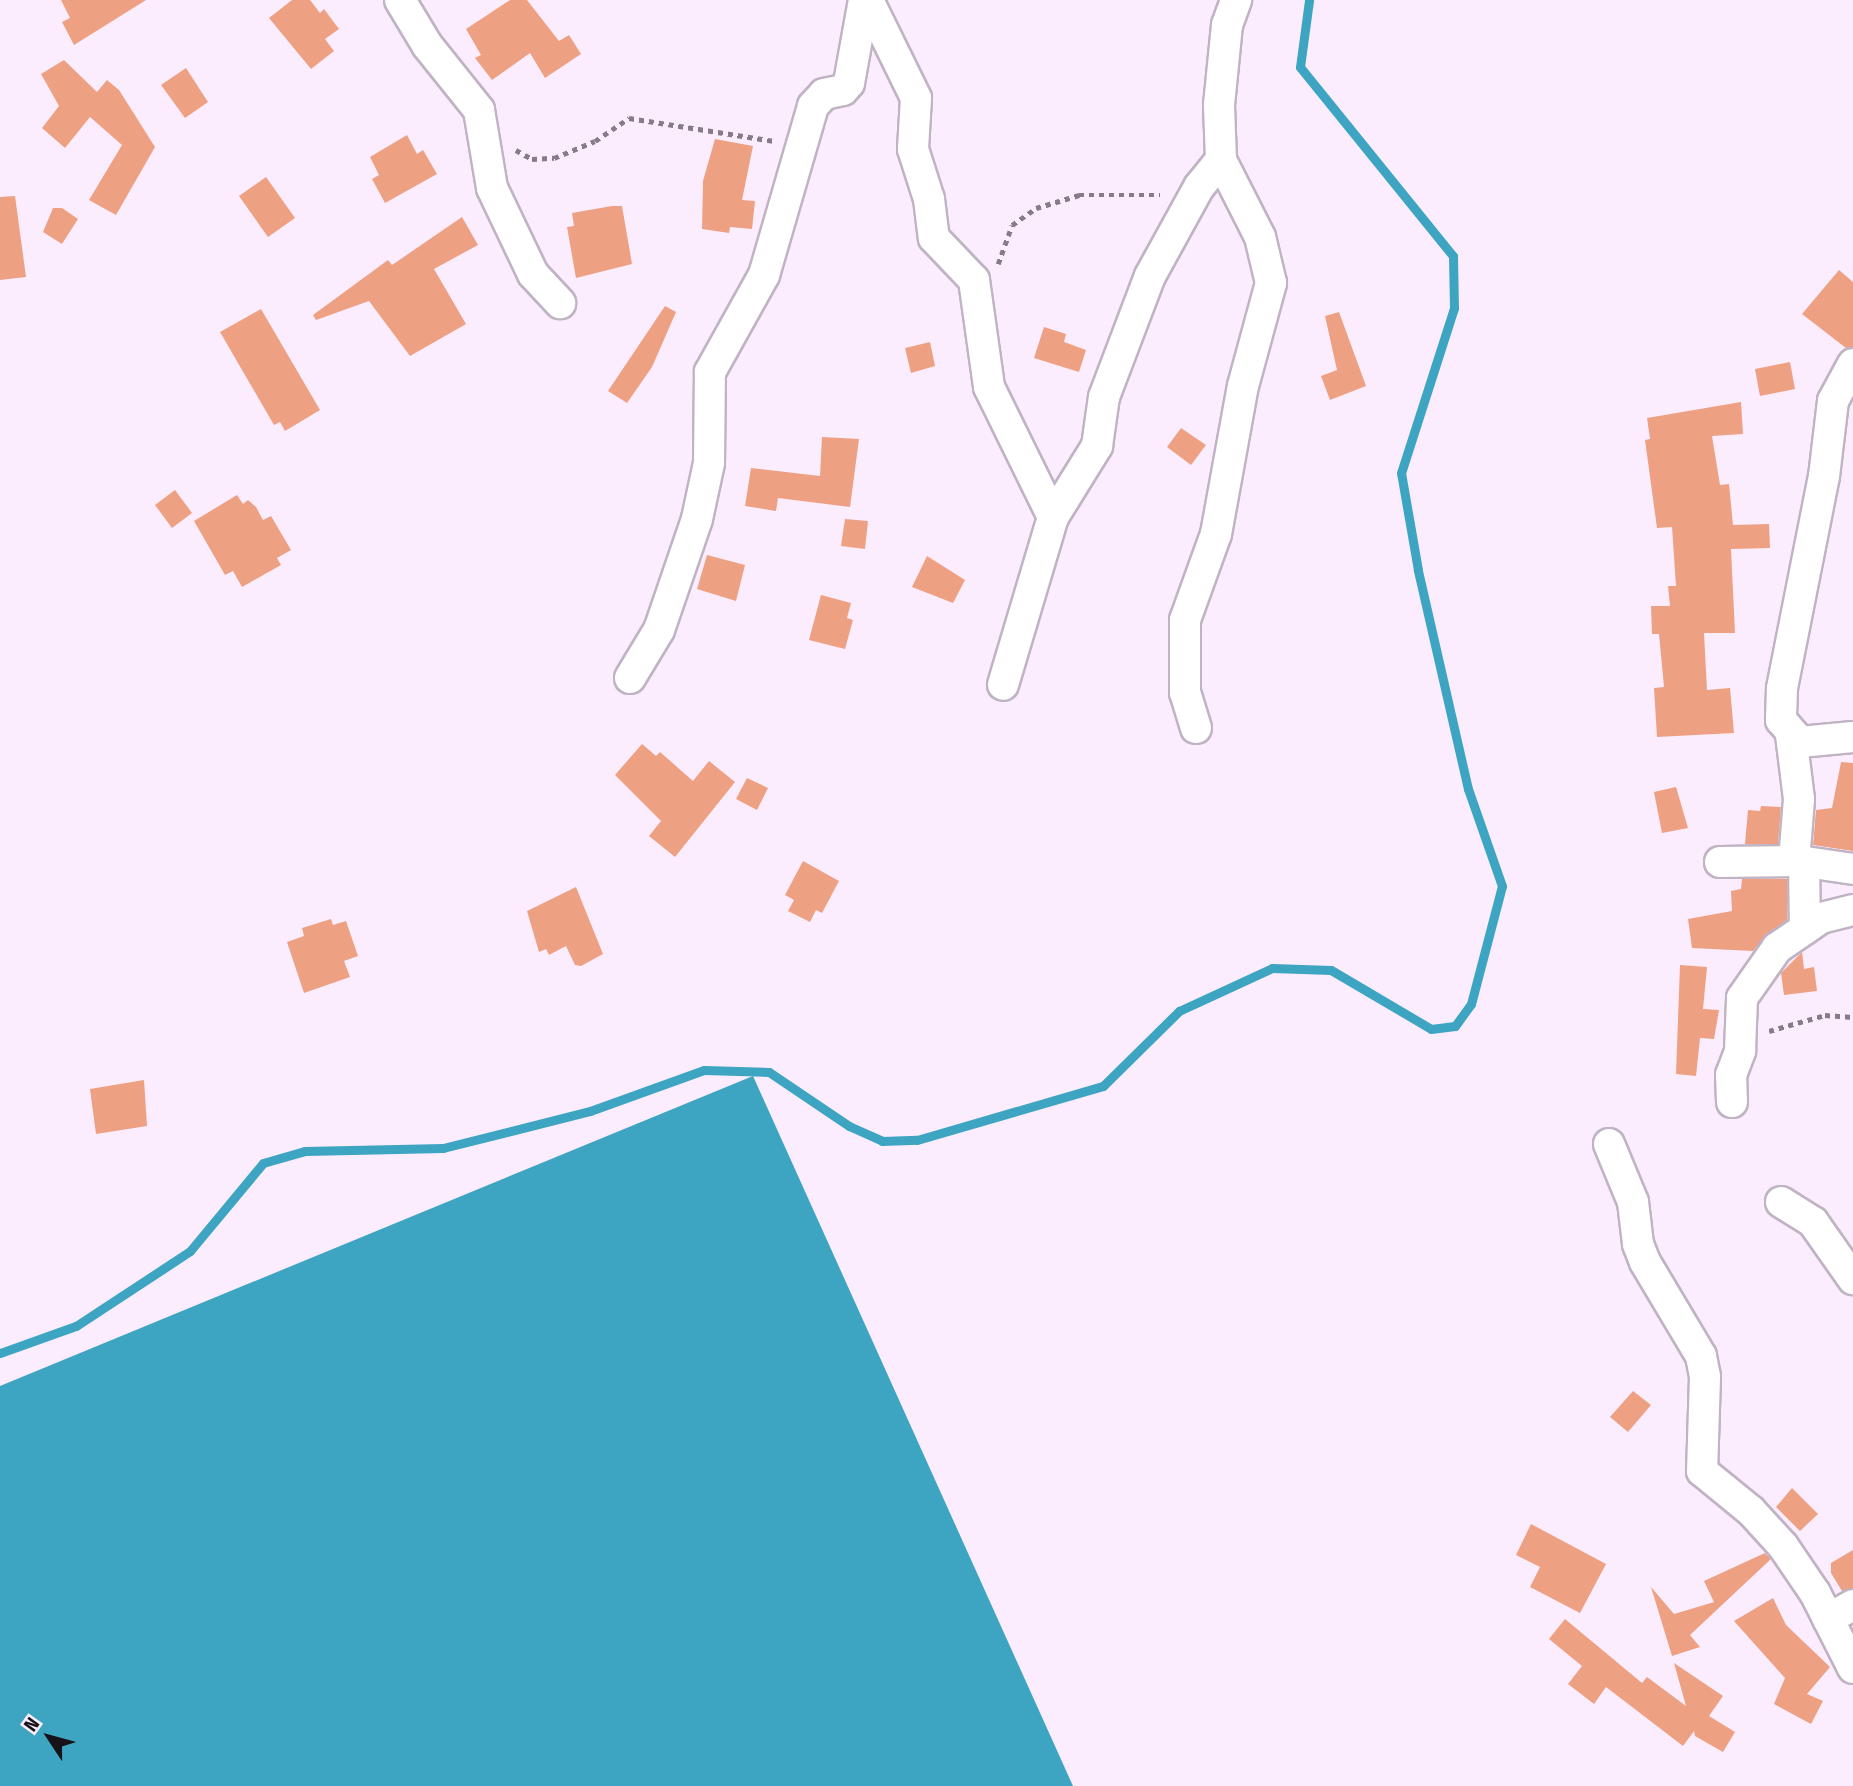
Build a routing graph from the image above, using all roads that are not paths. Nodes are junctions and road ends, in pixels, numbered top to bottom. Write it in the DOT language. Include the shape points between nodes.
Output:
graph roads {
  1 [pos="400,0"];
  2 [pos="866,0"];
  3 [pos="1236,0"];
  4 [pos="1221,160"];
  5 [pos="560,303"];
  6 [pos="1853,363"];
  7 [pos="1054,517"];
  8 [pos="630,678"];
  9 [pos="1003,685"];
  10 [pos="1196,728"];
  11 [pos="1791,735"];
  12 [pos="1851,735"];
  13 [pos="1799,861"];
  14 [pos="1720,862"];
  15 [pos="1853,869"];
  16 [pos="1853,910"];
  17 [pos="1805,929"];
  18 [pos="1732,1102"];
  19 [pos="1608,1144"];
  20 [pos="1781,1202"];
  21 [pos="1853,1279"];
  22 [pos="1841,1612"];
  23 [pos="1853,1668"];
  1 -- 5 [label="street" via="427,45 479,110 492,188 533,274"];
  2 -- 7 [label="street" via="916,97 913,149 929,200 933,239 970,274 979,292 989,387"];
  2 -- 8 [label="street" via="849,83 818,98 799,144 764,275 710,372 709,463 680,577 659,630"];
  3 -- 4 [label="street" via="1227,25 1219,106"];
  4 -- 7 [label="street" via="1199,187 1144,289 1104,397 1097,446"];
  4 -- 10 [label="street" via="1260,237 1271,283 1243,386 1216,534 1185,620 1185,693"];
  6 -- 11 [label="street" via="1833,401 1824,476 1782,689 1781,720"];
  7 -- 9 [label="street"];
  11 -- 12 [label="street" via="1800,742 1821,743"];
  11 -- 13 [label="street" via="1799,799"];
  13 -- 14 [label="street"];
  13 -- 15 [label="street"];
  13 -- 17 [label="street"];
  16 -- 17 [label="street" via="1833,914"];
  17 -- 18 [label="street" via="1776,949 1742,998 1740,1051 1731,1075"];
  19 -- 22 [label="street" via="1633,1202 1645,1262 1701,1356 1705,1377 1702,1471 1752,1511"];
  20 -- 21 [label="street" via="1813,1222"];
  22 -- 23 [label="street"];
}
